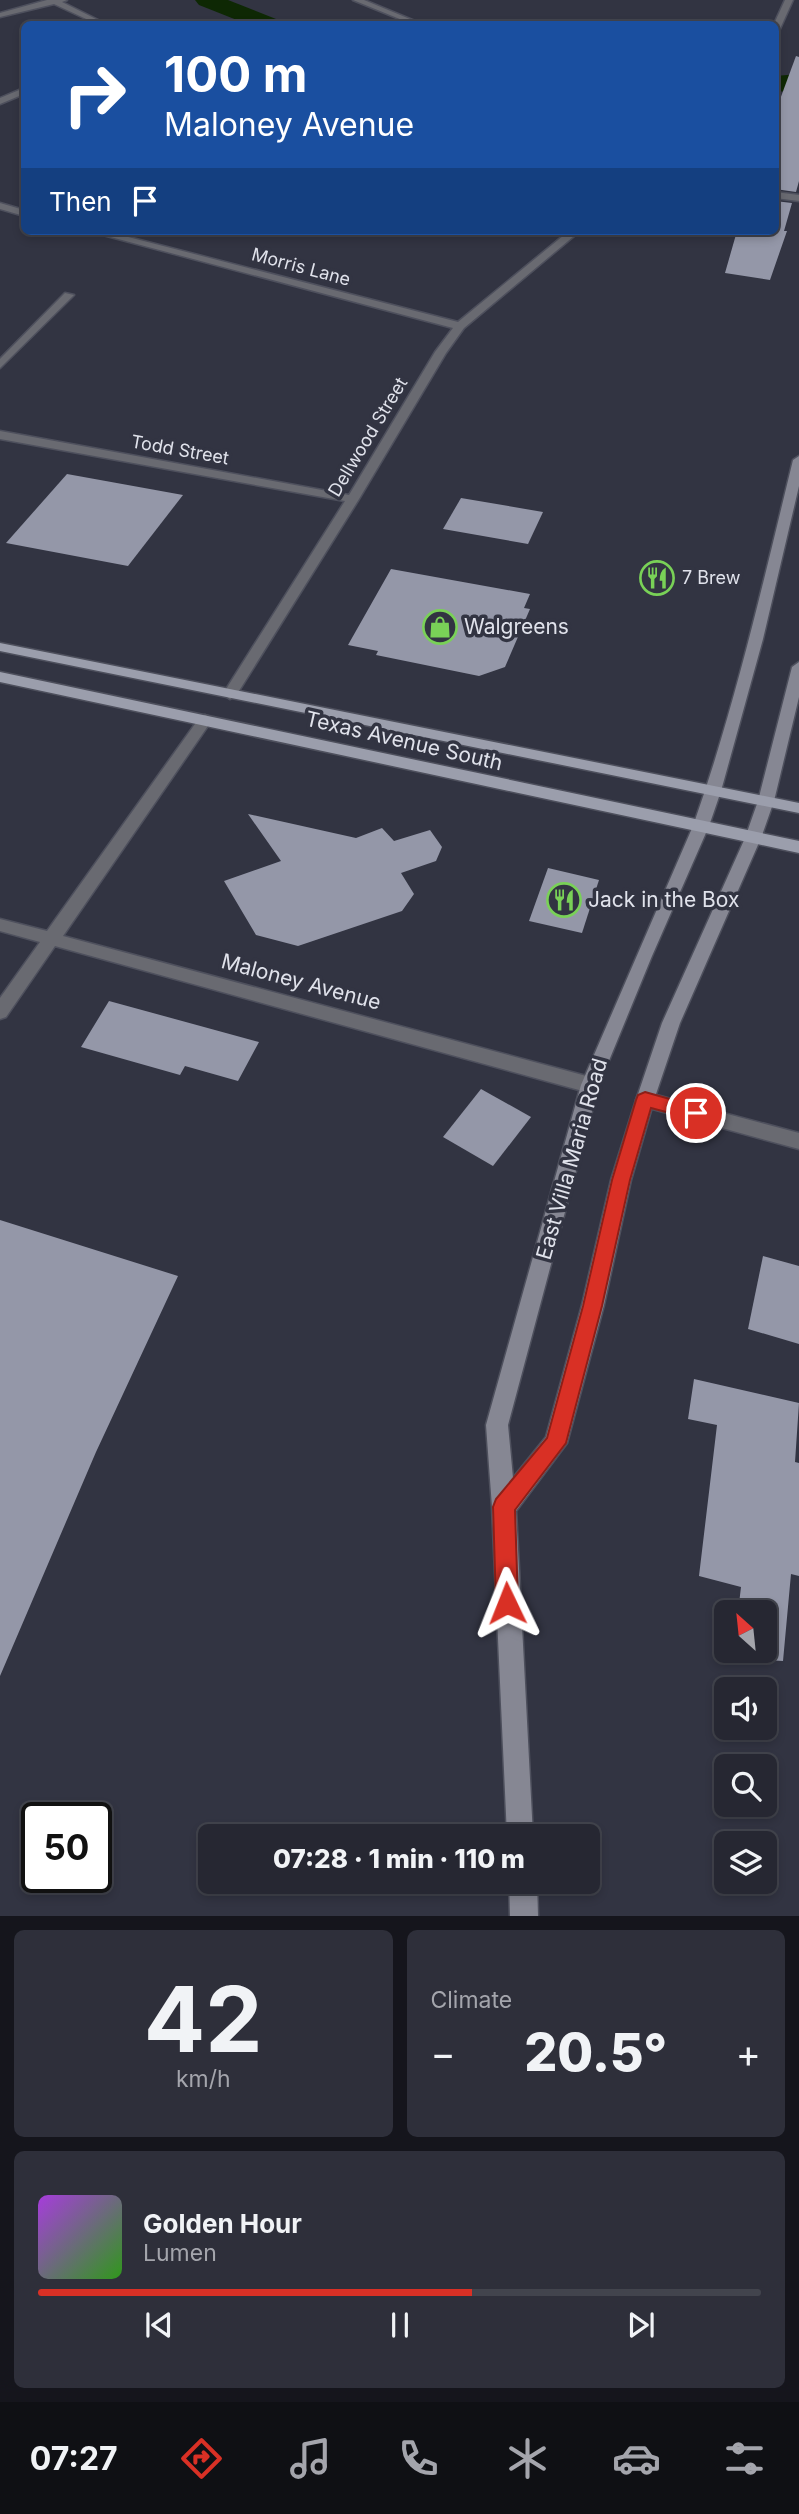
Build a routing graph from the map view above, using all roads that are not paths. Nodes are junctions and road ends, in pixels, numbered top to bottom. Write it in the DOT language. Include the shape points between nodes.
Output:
graph roads {
  1 [pos="357,0"];
  2 [pos="789,0"];
  3 [pos="56,1"];
  4 [pos="0,15"];
  5 [pos="96,21"];
  6 [pos="410,21"];
  7 [pos="779,22"];
  8 [pos="21,92"];
  9 [pos="0,101"];
  10 [pos="779,196"];
  11 [pos="799,198"];
  12 [pos="0,206"];
  13 [pos="21,212"];
  14 [pos="108,235"];
  15 [pos="570,235"];
  16 [pos="69,295"];
  17 [pos="460,326"];
  18 [pos="0,365"];
  19 [pos="0,435"];
  20 [pos="799,460"];
  21 [pos="353,499"];
  22 [pos="0,647"];
  23 [pos="799,667"];
  24 [pos="0,677"];
  25 [pos="230,694"];
  26 [pos="205,720"];
  27 [pos="713,791"];
  28 [pos="766,801"];
  29 [pos="799,808"];
  30 [pos="701,826"];
  31 [pos="753,838"];
  32 [pos="799,847"];
  33 [pos="0,925"];
  34 [pos="53,938"];
  35 [pos="0,1012"];
  36 [pos="590,1085"];
  37 [pos="645,1100"];
  38 [pos="799,1140"];
  39 [pos="504,1507"];
  40 [pos="519,1824"];
  41 [pos="523,1894"];
  42 [pos="524,1916"];
  1 -- 6 [label="street"];
  2 -- 7 [label="street"];
  3 -- 4 [label="street"];
  3 -- 5 [label="street"];
  8 -- 9 [label="street"];
  10 -- 11 [label="street"];
  12 -- 13 [label="street"];
  14 -- 17 [label="street, Morris Lane"];
  15 -- 17 [label="street, Dellwood Street"];
  16 -- 18 [label="street"];
  17 -- 21 [label="street, Dellwood Street"];
  19 -- 21 [label="street, Todd Street"];
  20 -- 27 [label="main road, East Villa Maria Road"];
  21 -- 25 [label="street, Dellwood Street"];
  22 -- 25 [label="main road, Texas Avenue South"];
  23 -- 28 [label="main road"];
  24 -- 26 [label="main road, Texas Avenue South"];
  25 -- 27 [label="main road, Texas Avenue South"];
  26 -- 30 [label="main road, Texas Avenue South"];
  26 -- 34 [label="street"];
  27 -- 28 [label="main road, Texas Avenue South"];
  27 -- 30 [label="main road, East Villa Maria Road"];
  28 -- 29 [label="main road, Texas Avenue South"];
  28 -- 31 [label="main road"];
  30 -- 31 [label="main road, Texas Avenue South"];
  30 -- 36 [label="main road, East Villa Maria Road"];
  31 -- 32 [label="main road, Texas Avenue South"];
  31 -- 37 [label="main road" via="671,1023"];
  33 -- 34 [label="street, Maloney Avenue"];
  34 -- 35 [label="street"];
  34 -- 36 [label="street, Maloney Avenue"];
  36 -- 39 [label="main road, East Villa Maria Road" via="497,1425"];
  37 -- 38 [label="street"];
  37 -- 39 [label="main road" via="556,1443"];
  39 -- 40 [label="main road, East Villa Maria Road"];
  41 -- 42 [label="main road"];
}
